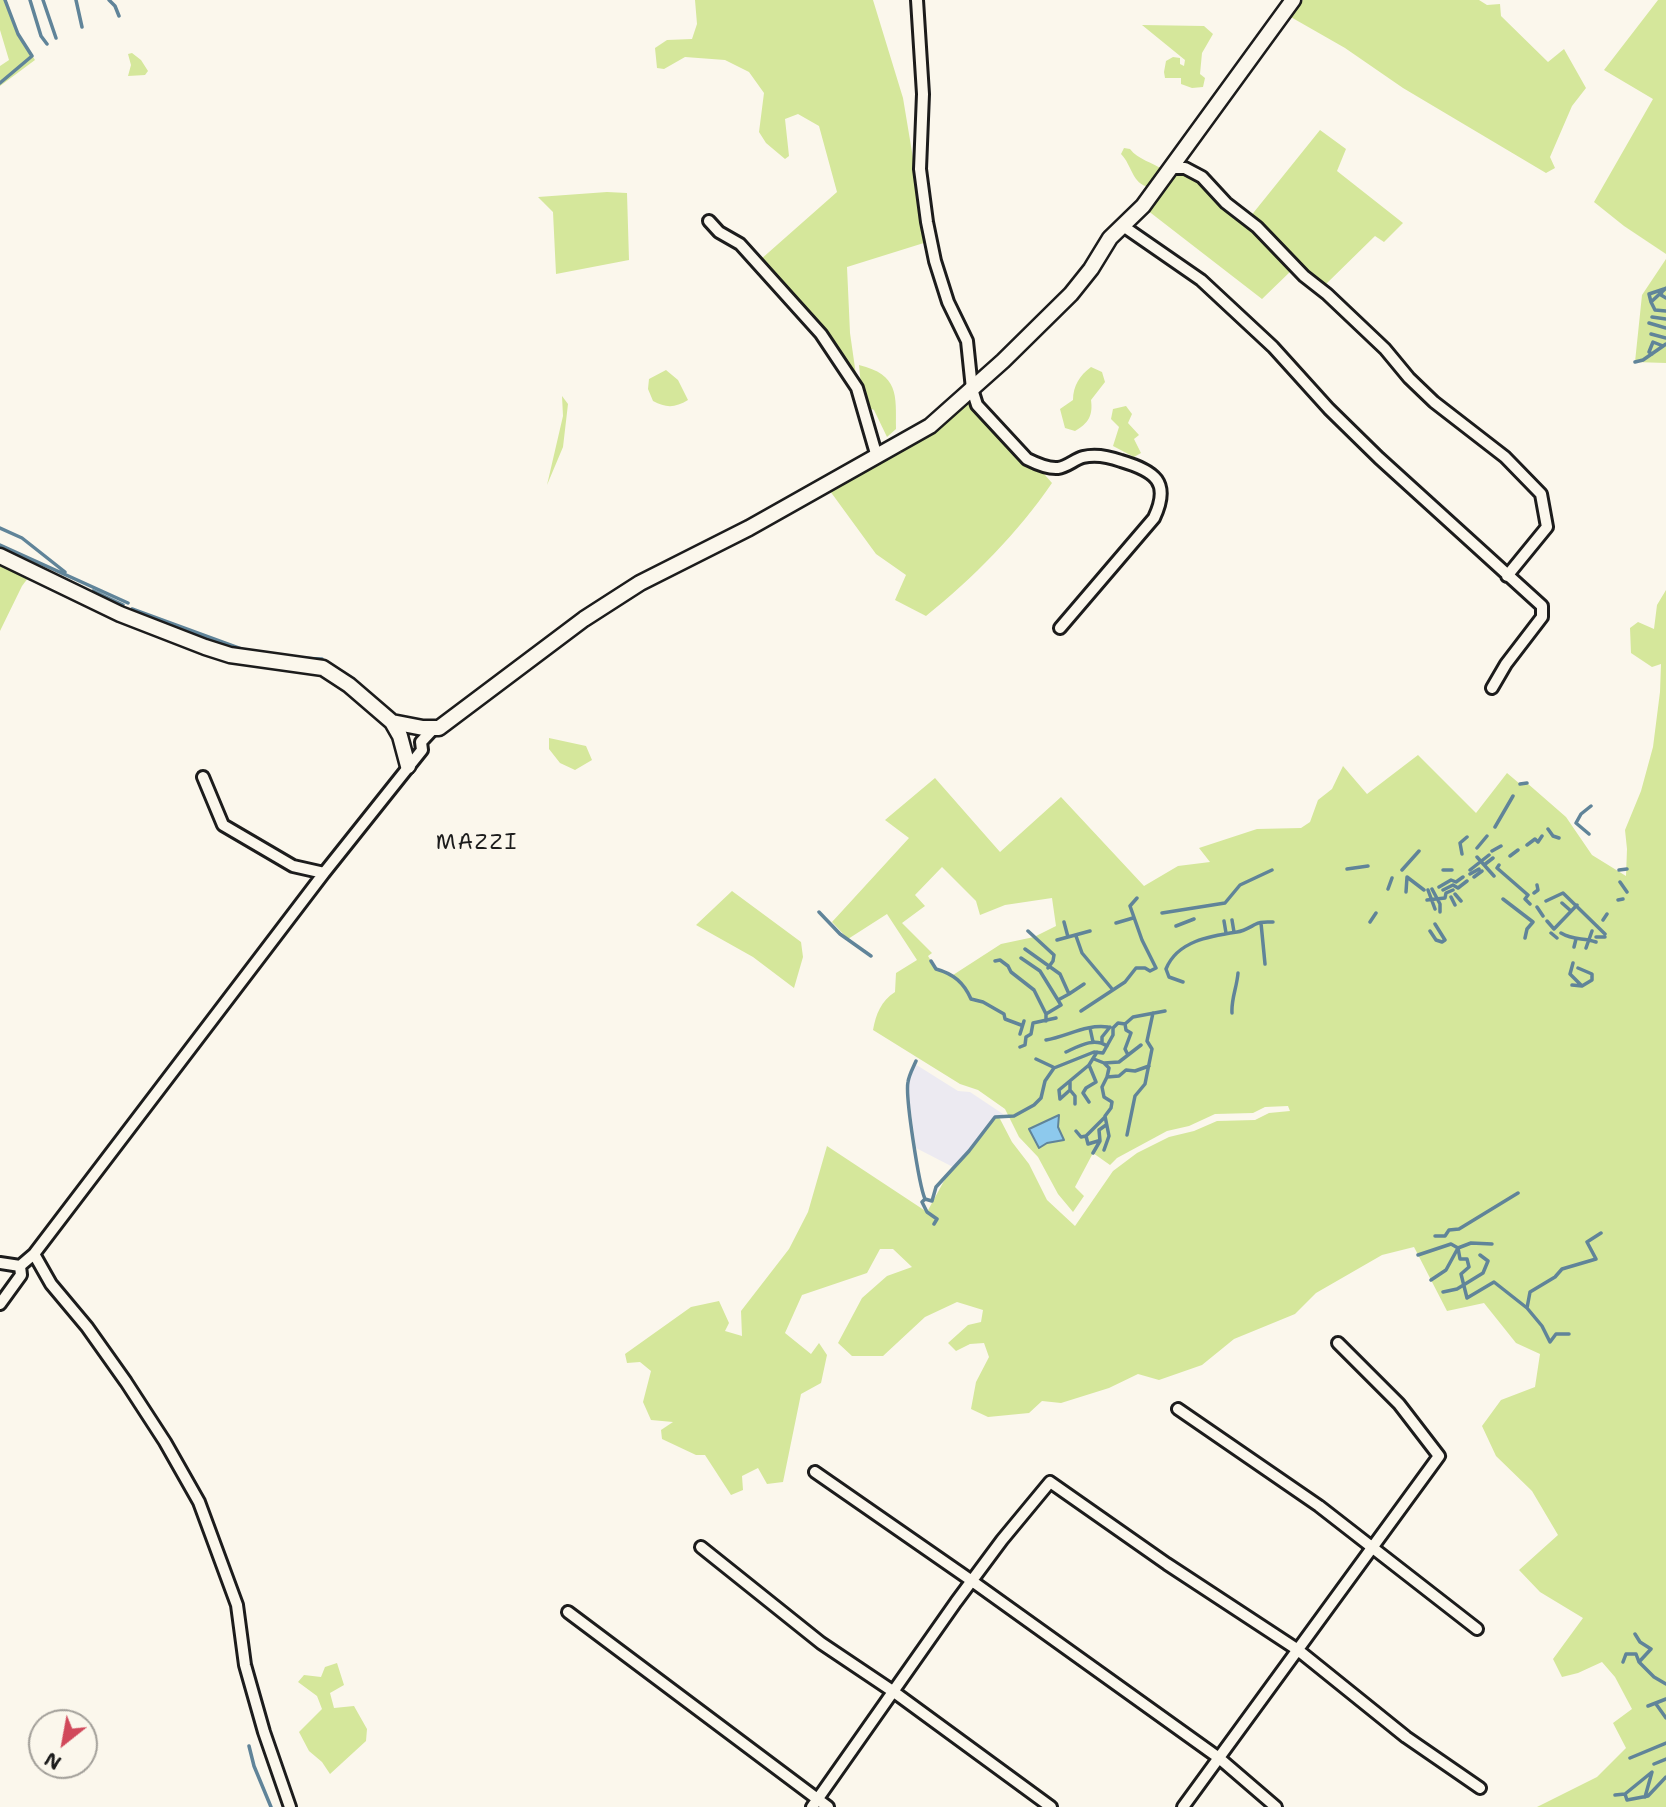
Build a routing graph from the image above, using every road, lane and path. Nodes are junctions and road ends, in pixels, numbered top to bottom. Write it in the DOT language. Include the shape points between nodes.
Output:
graph roads {
  1 [pos="917,0"];
  2 [pos="1293,0"];
  3 [pos="1170,169"];
  4 [pos="709,221"];
  5 [pos="1123,226"];
  6 [pos="972,389"];
  7 [pos="877,457"];
  8 [pos="0,556"];
  9 [pos="1507,576"];
  10 [pos="1060,628"];
  11 [pos="1492,688"];
  12 [pos="393,722"];
  13 [pos="433,729"];
  14 [pos="408,765"];
  15 [pos="203,777"];
  16 [pos="324,873"];
  17 [pos="34,1254"];
  18 [pos="0,1263"];
  19 [pos="20,1266"];
  20 [pos="0,1304"];
  21 [pos="1338,1343"];
  22 [pos="1178,1409"];
  23 [pos="815,1472"];
  24 [pos="1373,1546"];
  25 [pos="701,1547"];
  26 [pos="972,1581"];
  27 [pos="568,1612"];
  28 [pos="1477,1629"];
  29 [pos="1298,1650"];
  30 [pos="894,1692"];
  31 [pos="1219,1758"];
  32 [pos="1480,1788"];
  33 [pos="815,1803"];
  34 [pos="290,1807"];
  35 [pos="828,1807"];
  36 [pos="1051,1807"];
  37 [pos="1183,1807"];
  38 [pos="1276,1807"];
  1 -- 6 [label="street" via="923,94 920,169 927,222 948,302 967,341"];
  2 -- 3 [label="street"];
  3 -- 5 [label="street"];
  3 -- 9 [label="street" via="1185,168 1202,177 1385,349 1434,402 1505,457 1541,494 1547,527"];
  4 -- 7 [label="street" via="740,244 828,344 857,387"];
  5 -- 6 [label="street" via="1071,294"];
  5 -- 9 [label="street" via="1200,280 1273,347 1329,410"];
  6 -- 7 [label="street" via="930,426"];
  6 -- 10 [label="street" via="977,405 1035,464 1059,468 1083,457 1110,457 1143,467 1162,489 1154,518"];
  7 -- 13 [label="street" via="640,583 584,619 449,722"];
  8 -- 12 [label="street" via="120,614 205,647 323,668"];
  9 -- 11 [label="street" via="1542,606 1542,617"];
  12 -- 13 [label="street"];
  12 -- 14 [label="street"];
  13 -- 14 [label="street"];
  14 -- 16 [label="street"];
  15 -- 16 [label="street" via="223,825 293,866"];
  16 -- 17 [label="street"];
  17 -- 19 [label="street"];
  17 -- 34 [label="street" via="51,1284 126,1382 199,1502 237,1605 245,1665"];
  18 -- 19 [label="street"];
  19 -- 20 [label="street" via="21,1275"];
  21 -- 24 [label="street" via="1399,1405 1439,1457"];
  22 -- 24 [label="street"];
  23 -- 26 [label="street"];
  24 -- 28 [label="street"];
  24 -- 29 [label="street"];
  25 -- 30 [label="street" via="821,1643"];
  26 -- 29 [label="street" via="1050,1482"];
  26 -- 30 [label="street"];
  26 -- 31 [label="street"];
  27 -- 33 [label="street"];
  29 -- 31 [label="street"];
  29 -- 32 [label="street" via="1406,1737"];
  30 -- 33 [label="street"];
  30 -- 36 [label="street"];
  31 -- 37 [label="street"];
  31 -- 38 [label="street"];
  33 -- 35 [label="street"];
}
